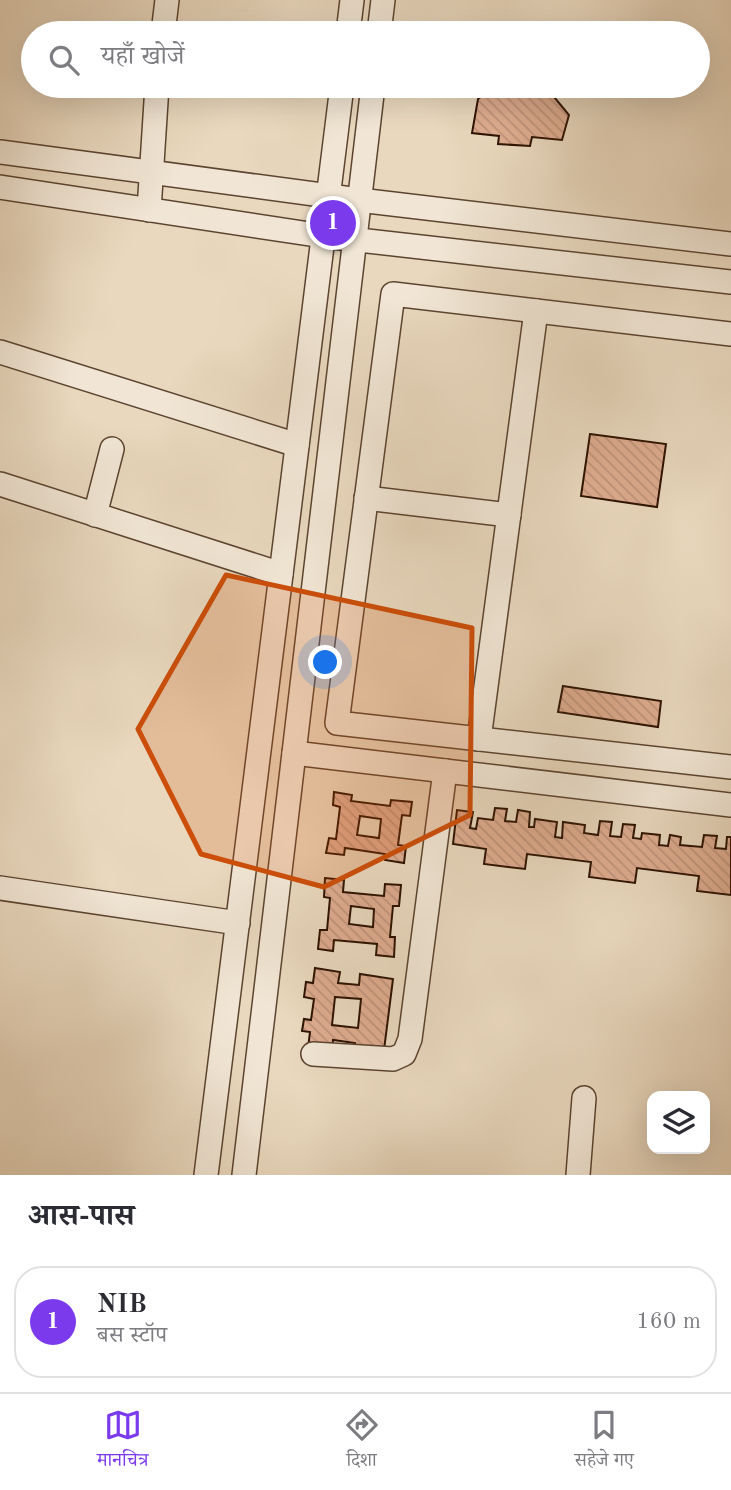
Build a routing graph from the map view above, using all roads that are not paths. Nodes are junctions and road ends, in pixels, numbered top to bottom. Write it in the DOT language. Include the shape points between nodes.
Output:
graph roads {
  1 [pos="167,0"];
  2 [pos="352,0"];
  3 [pos="383,0"];
  4 [pos="164,21"];
  5 [pos="349,21"];
  6 [pos="380,21"];
  7 [pos="156,98"];
  8 [pos="340,98"];
  9 [pos="372,98"];
  10 [pos="0,152"];
  11 [pos="152,172"];
  12 [pos="0,187"];
  13 [pos="328,196"];
  14 [pos="359,200"];
  15 [pos="149,210"];
  16 [pos="323,236"];
  17 [pos="354,239"];
  18 [pos="731,244"];
  19 [pos="731,282"];
  20 [pos="536,311"];
  21 [pos="731,334"];
  22 [pos="0,352"];
  23 [pos="297,445"];
  24 [pos="112,449"];
  25 [pos="0,485"];
  26 [pos="366,498"];
  27 [pos="509,514"];
  28 [pos="95,515"];
  29 [pos="281,574"];
  30 [pos="480,739"];
  31 [pos="294,752"];
  32 [pos="731,767"];
  33 [pos="445,771"];
  34 [pos="731,805"];
  35 [pos="0,888"];
  36 [pos="238,923"];
  37 [pos="313,1054"];
  38 [pos="584,1098"];
  39 [pos="206,1175"];
  40 [pos="244,1175"];
  41 [pos="578,1175"];
  1 -- 4 [label="street"];
  2 -- 5 [label="street"];
  3 -- 6 [label="street"];
  7 -- 11 [label="street"];
  8 -- 13 [label="street"];
  9 -- 14 [label="street"];
  10 -- 11 [label="street"];
  11 -- 13 [label="street"];
  11 -- 15 [label="street"];
  12 -- 15 [label="street"];
  13 -- 14 [label="street"];
  13 -- 16 [label="street"];
  14 -- 17 [label="street"];
  14 -- 18 [label="street"];
  15 -- 16 [label="street"];
  16 -- 17 [label="street"];
  16 -- 23 [label="street"];
  17 -- 19 [label="street"];
  17 -- 31 [label="street"];
  20 -- 21 [label="street"];
  20 -- 26 [label="street" via="393,294"];
  20 -- 27 [label="street"];
  22 -- 23 [label="street"];
  23 -- 29 [label="street"];
  24 -- 28 [label="street"];
  25 -- 28 [label="street"];
  26 -- 27 [label="street"];
  26 -- 30 [label="street" via="337,723"];
  27 -- 30 [label="street"];
  28 -- 29 [label="street"];
  29 -- 36 [label="street"];
  30 -- 32 [label="street"];
  31 -- 33 [label="street"];
  31 -- 40 [label="street"];
  33 -- 34 [label="street"];
  33 -- 37 [label="street" via="410,1040 404,1054 393,1059"];
  35 -- 36 [label="street"];
  36 -- 39 [label="street"];
  38 -- 41 [label="street"];
}
